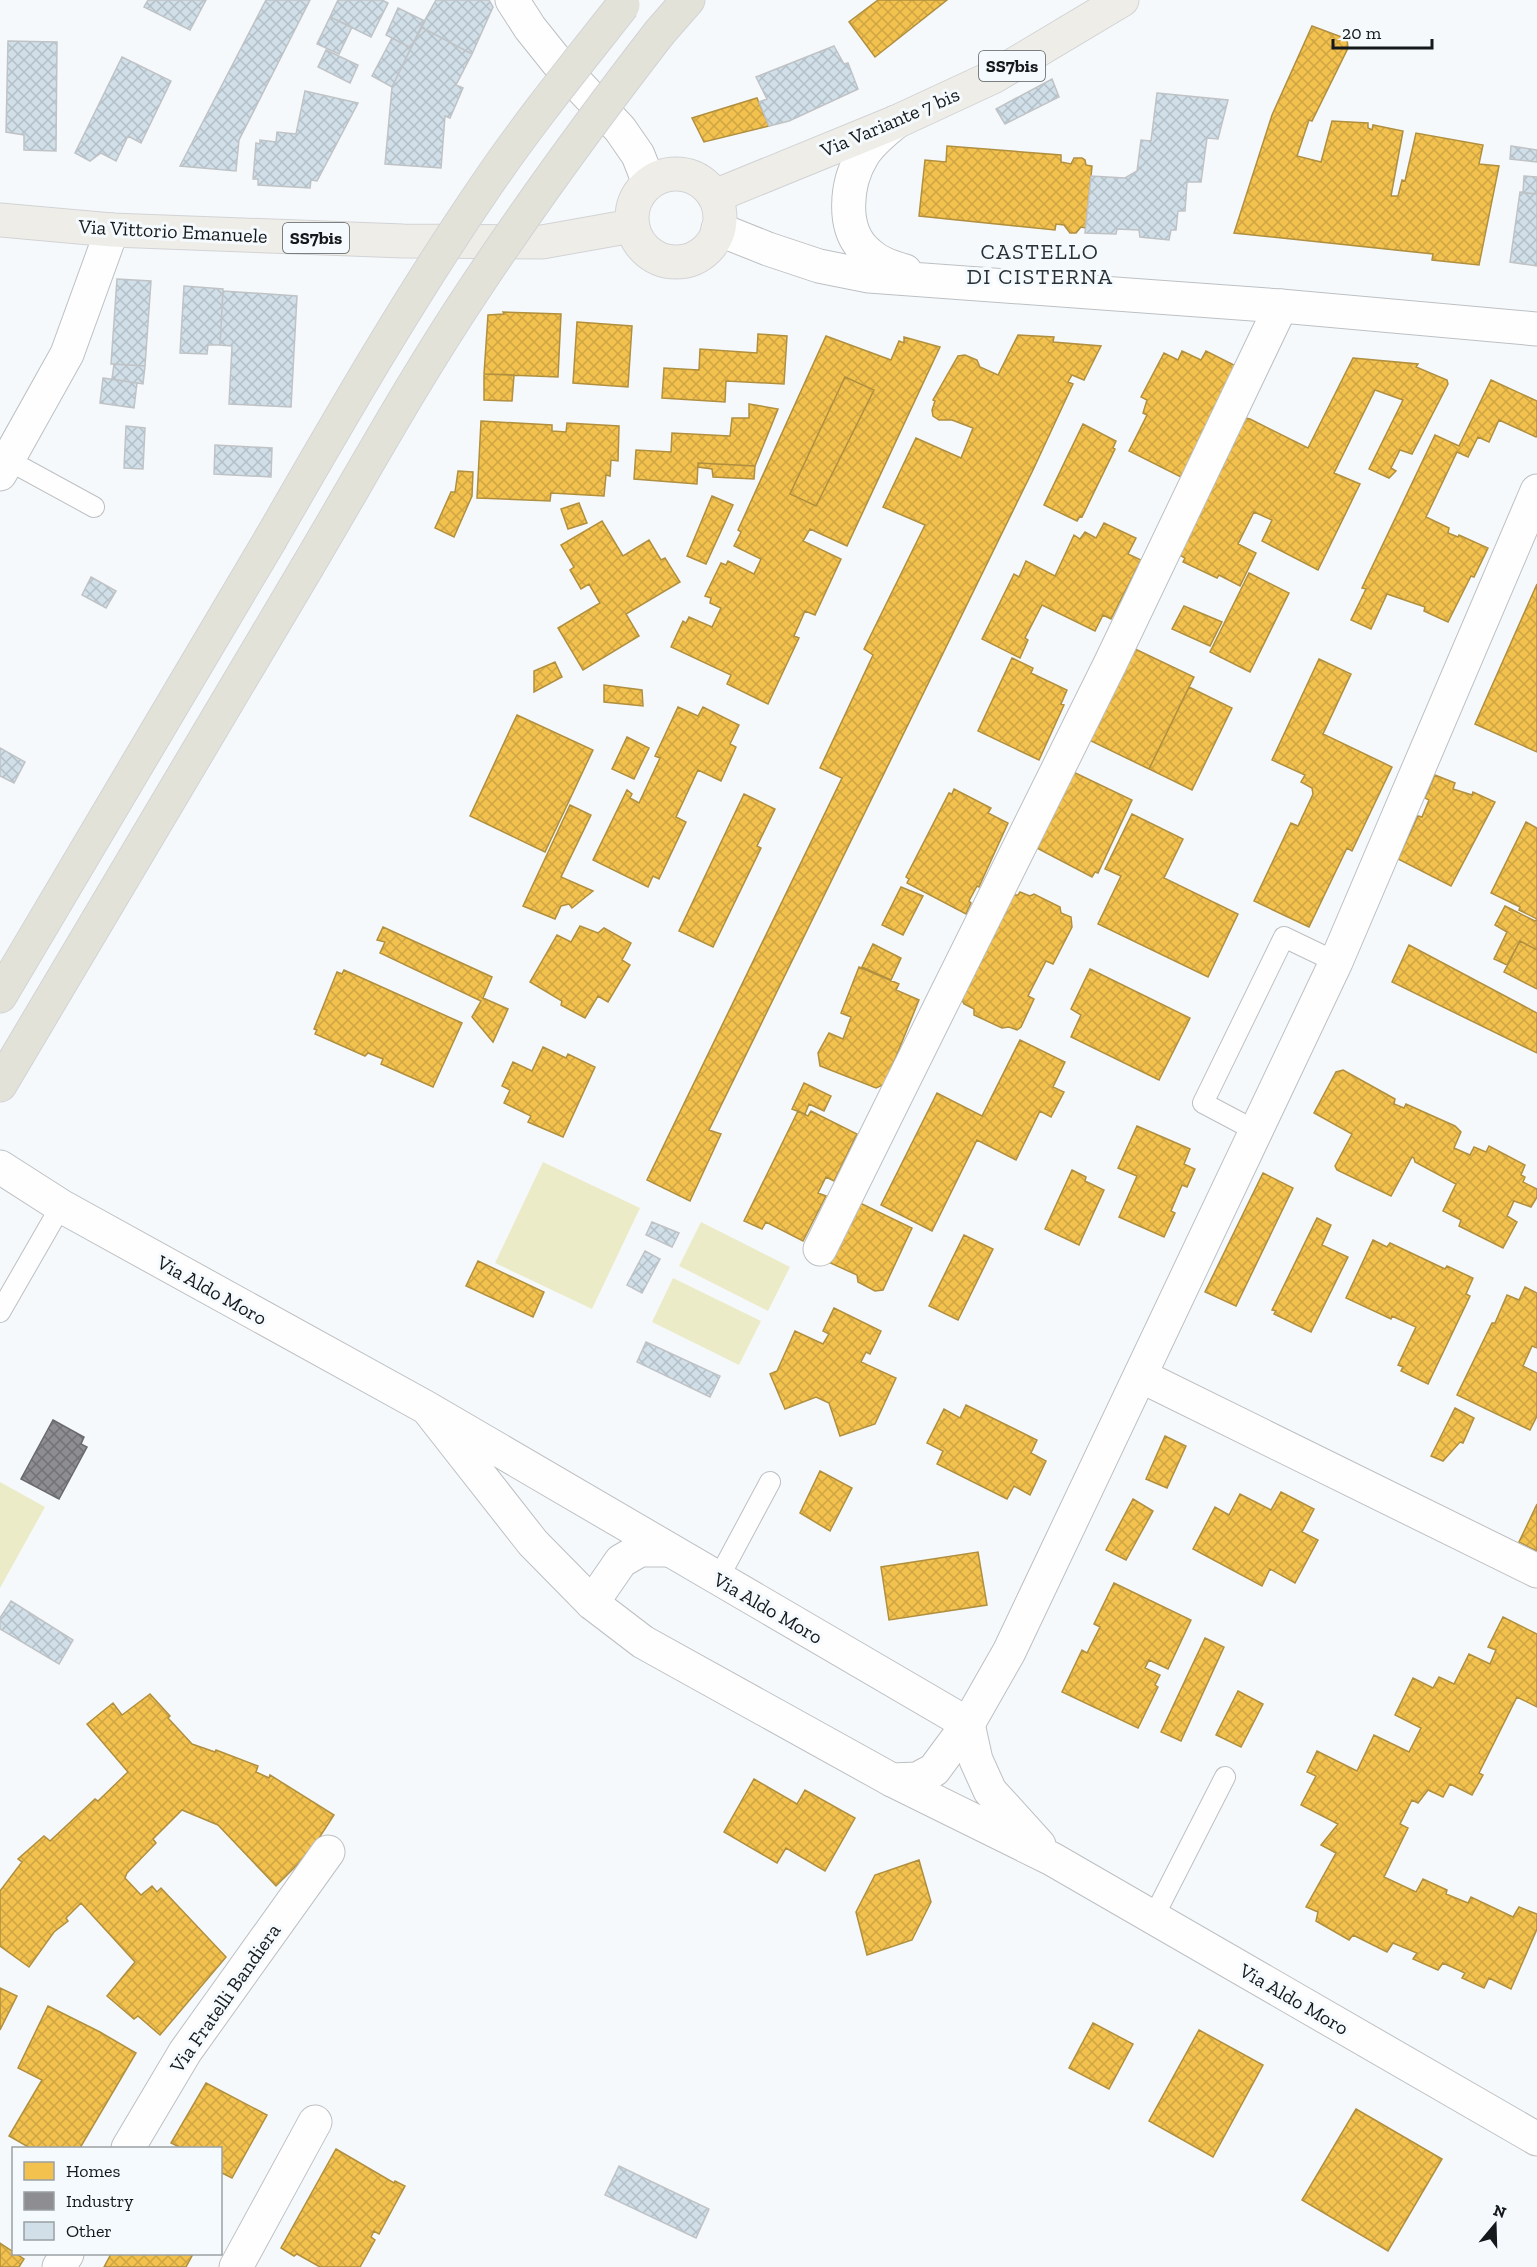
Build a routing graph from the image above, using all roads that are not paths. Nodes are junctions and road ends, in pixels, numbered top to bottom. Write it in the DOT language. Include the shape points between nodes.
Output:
graph roads {
  1 [pos="512,0"];
  2 [pos="688,0"];
  3 [pos="1122,0"];
  4 [pos="626,3"];
  5 [pos="896,122"];
  6 [pos="649,183"];
  7 [pos="715,196"];
  8 [pos="0,220"];
  9 [pos="632,226"];
  10 [pos="718,229"];
  11 [pos="112,230"];
  12 [pos="935,281"];
  13 [pos="1281,306"];
  14 [pos="1537,328"];
  15 [pos="4,467"];
  16 [pos="1537,491"];
  17 [pos="94,507"];
  18 [pos="1335,962"];
  19 [pos="0,996"];
  20 [pos="0,1085"];
  21 [pos="1256,1131"];
  22 [pos="0,1167"];
  23 [pos="60,1206"];
  24 [pos="820,1249"];
  25 [pos="0,1312"];
  26 [pos="1141,1376"];
  27 [pos="427,1408"];
  28 [pos="770,1482"];
  29 [pos="668,1550"];
  30 [pos="1537,1571"];
  31 [pos="718,1579"];
  32 [pos="592,1603"];
  33 [pos="968,1724"];
  34 [pos="1225,1778"];
  35 [pos="892,1780"];
  36 [pos="328,1852"];
  37 [pos="1052,1859"];
  38 [pos="1153,1918"];
  39 [pos="315,2122"];
  40 [pos="1537,2139"];
  41 [pos="129,2147"];
  42 [pos="236,2267"];
  1 -- 6 [label="street" via="558,63 620,129 638,155"];
  2 -- 20 [label="highway, bridge" via="595,116 472,292"];
  3 -- 5 [label="main road, Via Variante 7 bis / SS7bis" via="993,77"];
  4 -- 19 [label="highway, bridge" via="552,95 404,309"];
  5 -- 7 [label="main road, Via Variante 7 bis / SS7bis"];
  5 -- 12 [label="street" via="870,146 853,176 849,199 851,224 868,254"];
  6 -- 7 [label="main road" via="672,173 685,174 707,186"];
  6 -- 9 [label="main road" via="634,202"];
  7 -- 10 [label="main road"];
  8 -- 11 [label="main road, Via Vittorio Emanuele / SS7bis"];
  9 -- 10 [label="main road" via="647,251 674,262 702,254"];
  9 -- 11 [label="main road, Via Vittorio Emanuele / SS7bis" via="542,242"];
  10 -- 12 [label="street" via="819,266 869,276"];
  11 -- 15 [label="street" via="67,354"];
  12 -- 13 [label="street"];
  13 -- 14 [label="street"];
  13 -- 24 [label="street" via="1110,664"];
  15 -- 17 [label="lane"];
  16 -- 18 [label="street"];
  18 -- 21 [label="street"];
  18 -- 21 [label="lane" via="1284,937 1203,1103"];
  21 -- 26 [label="street"];
  22 -- 23 [label="street, Via Aldo Moro"];
  23 -- 25 [label="lane"];
  23 -- 27 [label="street, Via Aldo Moro"];
  26 -- 30 [label="street"];
  26 -- 33 [label="street" via="1009,1652"];
  27 -- 29 [label="street, Via Aldo Moro"];
  27 -- 32 [label="street, Via Aldo Moro" via="532,1543"];
  28 -- 31 [label="lane"];
  29 -- 31 [label="street, Via Aldo Moro"];
  29 -- 32 [label="street" via="640,1550 621,1561"];
  31 -- 33 [label="street, Via Aldo Moro"];
  32 -- 35 [label="street, Via Aldo Moro" via="643,1642"];
  33 -- 35 [label="street" via="934,1770 917,1779"];
  33 -- 37 [label="street, Via Aldo Moro" via="976,1760 990,1791"];
  34 -- 38 [label="lane"];
  35 -- 37 [label="street, Via Aldo Moro"];
  36 -- 41 [label="street, Via Fratelli Bandiera" via="185,2052"];
  37 -- 38 [label="street, Via Aldo Moro"];
  38 -- 40 [label="street, Via Aldo Moro"];
  39 -- 42 [label="street"];
}
